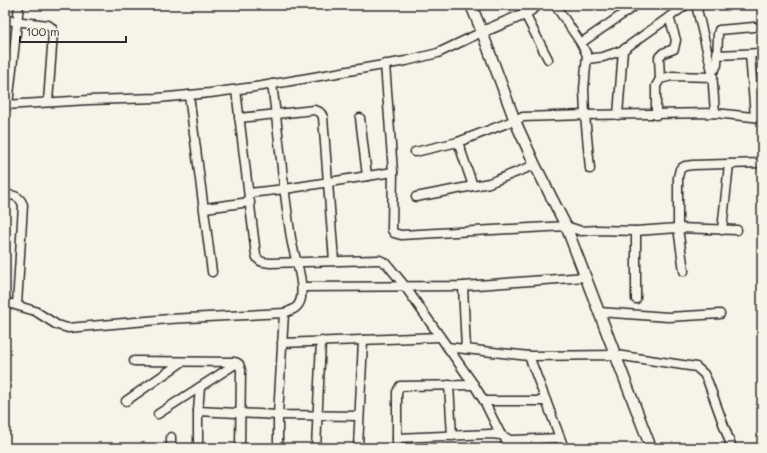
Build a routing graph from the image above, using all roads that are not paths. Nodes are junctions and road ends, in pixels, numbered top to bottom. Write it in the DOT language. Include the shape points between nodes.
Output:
graph roads {
  1 [pos="19,5"];
  2 [pos="471,5"];
  3 [pos="537,5"];
  4 [pos="555,5"];
  5 [pos="636,5"];
  6 [pos="686,5"];
  7 [pos="696,5"];
  8 [pos="525,14"];
  9 [pos="669,17"];
  10 [pos="5,20"];
  11 [pos="16,22"];
  12 [pos="754,27"];
  13 [pos="482,32"];
  14 [pos="581,43"];
  15 [pos="623,50"];
  16 [pos="762,53"];
  17 [pos="750,54"];
  18 [pos="717,55"];
  19 [pos="9,59"];
  20 [pos="587,59"];
  21 [pos="548,60"];
  22 [pos="385,64"];
  23 [pos="712,74"];
  24 [pos="660,79"];
  25 [pos="272,84"];
  26 [pos="236,90"];
  27 [pos="189,95"];
  28 [pos="48,102"];
  29 [pos="6,105"];
  30 [pos="715,113"];
  31 [pos="276,114"];
  32 [pos="656,114"];
  33 [pos="585,115"];
  34 [pos="618,115"];
  35 [pos="239,118"];
  36 [pos="360,118"];
  37 [pos="758,118"];
  38 [pos="515,121"];
  39 [pos="458,142"];
  40 [pos="415,152"];
  41 [pos="762,163"];
  42 [pos="728,164"];
  43 [pos="535,165"];
  44 [pos="590,169"];
  45 [pos="393,172"];
  46 [pos="367,176"];
  47 [pos="328,182"];
  48 [pos="473,186"];
  49 [pos="285,189"];
  50 [pos="5,195"];
  51 [pos="416,197"];
  52 [pos="250,198"];
  53 [pos="205,208"];
  54 [pos="566,226"];
  55 [pos="678,228"];
  56 [pos="636,230"];
  57 [pos="722,230"];
  58 [pos="737,230"];
  59 [pos="334,261"];
  60 [pos="297,262"];
  61 [pos="684,271"];
  62 [pos="212,272"];
  63 [pos="586,277"];
  64 [pos="404,285"];
  65 [pos="463,286"];
  66 [pos="302,287"];
  67 [pos="636,299"];
  68 [pos="5,302"];
  69 [pos="16,305"];
  70 [pos="599,312"];
  71 [pos="284,313"];
  72 [pos="720,314"];
  73 [pos="440,337"];
  74 [pos="363,340"];
  75 [pos="321,341"];
  76 [pos="282,343"];
  77 [pos="447,347"];
  78 [pos="466,349"];
  79 [pos="616,355"];
  80 [pos="529,356"];
  81 [pos="134,361"];
  82 [pos="182,362"];
  83 [pos="237,363"];
  84 [pos="449,385"];
  85 [pos="474,385"];
  86 [pos="200,387"];
  87 [pos="126,401"];
  88 [pos="484,401"];
  89 [pos="546,401"];
  90 [pos="198,411"];
  91 [pos="240,413"];
  92 [pos="158,414"];
  93 [pos="278,415"];
  94 [pos="318,416"];
  95 [pos="359,416"];
  96 [pos="452,436"];
  97 [pos="171,437"];
  98 [pos="503,437"];
  99 [pos="396,438"];
  100 [pos="560,438"];
  101 [pos="171,448"];
  102 [pos="198,448"];
  103 [pos="240,448"];
  104 [pos="278,448"];
  105 [pos="316,448"];
  106 [pos="358,448"];
  107 [pos="397,448"];
  108 [pos="505,448"];
  109 [pos="564,448"];
  110 [pos="651,448"];
  111 [pos="732,448"];
  1 -- 11 [label="street"];
  2 -- 13 [label="street"];
  3 -- 8 [label="street"];
  4 -- 14 [label="street"];
  5 -- 14 [label="street"];
  6 -- 9 [label="street"];
  7 -- 23 [label="street"];
  8 -- 13 [label="street"];
  8 -- 21 [label="street"];
  9 -- 15 [label="street"];
  9 -- 24 [label="street" via="676,43 674,49 662,53 659,57"];
  10 -- 11 [label="street"];
  11 -- 19 [label="street"];
  11 -- 28 [label="street" via="48,25 52,28"];
  12 -- 18 [label="street" via="720,30"];
  13 -- 22 [label="street" via="438,53"];
  13 -- 38 [label="street"];
  14 -- 20 [label="street"];
  15 -- 20 [label="street"];
  15 -- 34 [label="street"];
  16 -- 17 [label="street"];
  17 -- 18 [label="street"];
  17 -- 37 [label="street"];
  18 -- 23 [label="street" via="716,67"];
  19 -- 29 [label="street"];
  20 -- 33 [label="street" via="584,75"];
  22 -- 25 [label="street"];
  22 -- 45 [label="street"];
  23 -- 24 [label="street"];
  23 -- 30 [label="street"];
  24 -- 32 [label="street" via="656,86"];
  25 -- 26 [label="street"];
  25 -- 31 [label="street"];
  26 -- 27 [label="street"];
  26 -- 35 [label="street"];
  27 -- 28 [label="street"];
  27 -- 53 [label="street"];
  28 -- 29 [label="street"];
  30 -- 32 [label="street"];
  30 -- 37 [label="street"];
  31 -- 35 [label="street"];
  31 -- 47 [label="street" via="314,110 321,113"];
  31 -- 49 [label="street"];
  32 -- 34 [label="street"];
  33 -- 34 [label="street"];
  33 -- 38 [label="street" via="524,117"];
  33 -- 44 [label="street"];
  35 -- 52 [label="street"];
  36 -- 46 [label="street"];
  38 -- 39 [label="street"];
  38 -- 43 [label="street"];
  39 -- 40 [label="street"];
  39 -- 48 [label="street"];
  41 -- 42 [label="street"];
  42 -- 55 [label="street" via="693,165 680,169"];
  42 -- 57 [label="street"];
  43 -- 48 [label="street" via="489,183"];
  43 -- 54 [label="street"];
  45 -- 46 [label="street"];
  45 -- 54 [label="street" via="392,226 396,234"];
  46 -- 47 [label="street"];
  47 -- 49 [label="street"];
  47 -- 59 [label="street"];
  48 -- 51 [label="street"];
  49 -- 52 [label="street"];
  49 -- 60 [label="street" via="291,239"];
  50 -- 69 [label="street" via="14,195 23,205"];
  52 -- 53 [label="street"];
  52 -- 60 [label="street" via="258,260"];
  53 -- 62 [label="street"];
  54 -- 56 [label="street" via="581,231"];
  54 -- 63 [label="street"];
  55 -- 56 [label="street"];
  55 -- 57 [label="street"];
  55 -- 61 [label="street"];
  56 -- 67 [label="street"];
  57 -- 58 [label="street"];
  59 -- 60 [label="street"];
  59 -- 64 [label="street" via="380,260 390,266"];
  60 -- 66 [label="street"];
  63 -- 65 [label="street"];
  63 -- 70 [label="street"];
  64 -- 65 [label="street"];
  64 -- 66 [label="street"];
  64 -- 73 [label="street"];
  65 -- 78 [label="street"];
  66 -- 71 [label="street" via="299,303 293,310"];
  68 -- 69 [label="street"];
  69 -- 71 [label="street" via="57,325 73,328 169,319"];
  70 -- 72 [label="street" via="668,317"];
  70 -- 79 [label="street"];
  71 -- 76 [label="street"];
  73 -- 74 [label="street"];
  73 -- 77 [label="street"];
  74 -- 75 [label="street"];
  74 -- 95 [label="street"];
  75 -- 76 [label="street"];
  75 -- 94 [label="street"];
  76 -- 93 [label="street"];
  77 -- 78 [label="street"];
  77 -- 85 [label="street"];
  78 -- 80 [label="street"];
  79 -- 80 [label="street"];
  79 -- 110 [label="street"];
  79 -- 111 [label="street" via="696,367 701,370 708,382"];
  80 -- 89 [label="street"];
  81 -- 82 [label="street"];
  82 -- 83 [label="street"];
  82 -- 87 [label="street"];
  83 -- 86 [label="street"];
  83 -- 91 [label="street" via="241,370"];
  84 -- 85 [label="street"];
  84 -- 96 [label="street"];
  84 -- 99 [label="street" via="399,387"];
  85 -- 88 [label="street"];
  86 -- 90 [label="street"];
  86 -- 92 [label="street"];
  88 -- 89 [label="street"];
  88 -- 98 [label="street"];
  89 -- 100 [label="street"];
  90 -- 91 [label="street"];
  90 -- 102 [label="street"];
  91 -- 93 [label="street"];
  91 -- 103 [label="street"];
  93 -- 94 [label="street"];
  93 -- 104 [label="street"];
  94 -- 95 [label="street"];
  94 -- 105 [label="street"];
  95 -- 106 [label="street"];
  96 -- 98 [label="street" via="490,434"];
  96 -- 99 [label="street"];
  97 -- 101 [label="street"];
  98 -- 100 [label="street" via="514,440"];
  98 -- 108 [label="street"];
  99 -- 107 [label="street"];
  100 -- 109 [label="street"];
}
